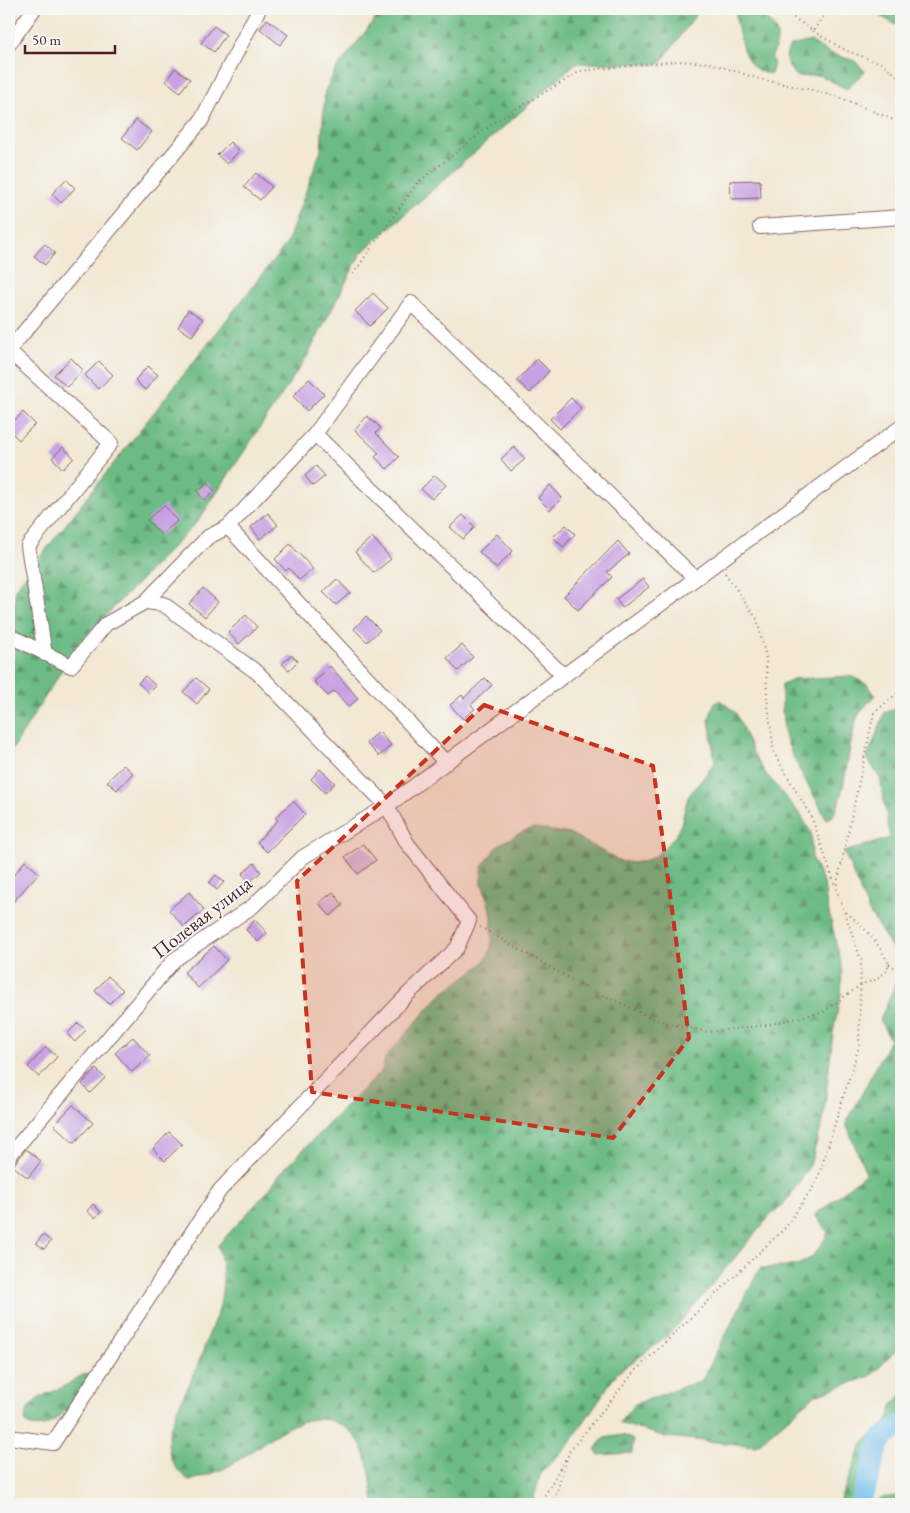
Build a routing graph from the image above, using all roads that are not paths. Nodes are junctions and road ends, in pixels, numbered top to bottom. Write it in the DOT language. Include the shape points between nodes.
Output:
graph roads {
  1 [pos="34,9"];
  2 [pos="259,9"];
  3 [pos="9,44"];
  4 [pos="901,217"];
  5 [pos="760,226"];
  6 [pos="9,350"];
  7 [pos="901,427"];
  8 [pos="315,434"];
  9 [pos="228,527"];
  10 [pos="695,578"];
  11 [pos="145,602"];
  12 [pos="9,642"];
  13 [pos="45,654"];
  14 [pos="563,675"];
  15 [pos="446,763"];
  16 [pos="387,806"];
  17 [pos="9,1156"];
  18 [pos="9,1437"];
  1 -- 3 [label="street"];
  2 -- 6 [label="street" via="201,121"];
  4 -- 5 [label="street"];
  6 -- 13 [label="street" via="111,443 28,546"];
  7 -- 10 [label="street, Полевая улица"];
  8 -- 9 [label="street"];
  8 -- 10 [label="street" via="411,302"];
  8 -- 14 [label="street"];
  9 -- 11 [label="street" via="208,537"];
  9 -- 15 [label="street"];
  10 -- 14 [label="street, Полевая улица"];
  11 -- 13 [label="street" via="106,624 71,666"];
  11 -- 16 [label="street" via="162,604 258,673"];
  12 -- 13 [label="street" via="14,638"];
  14 -- 15 [label="street, Полевая улица"];
  15 -- 16 [label="street, Полевая улица"];
  16 -- 17 [label="street, Полевая улица" via="303,857 252,906 174,960"];
  16 -- 18 [label="street" via="407,843 469,920 457,948 409,993 220,1190 53,1443"];
}
